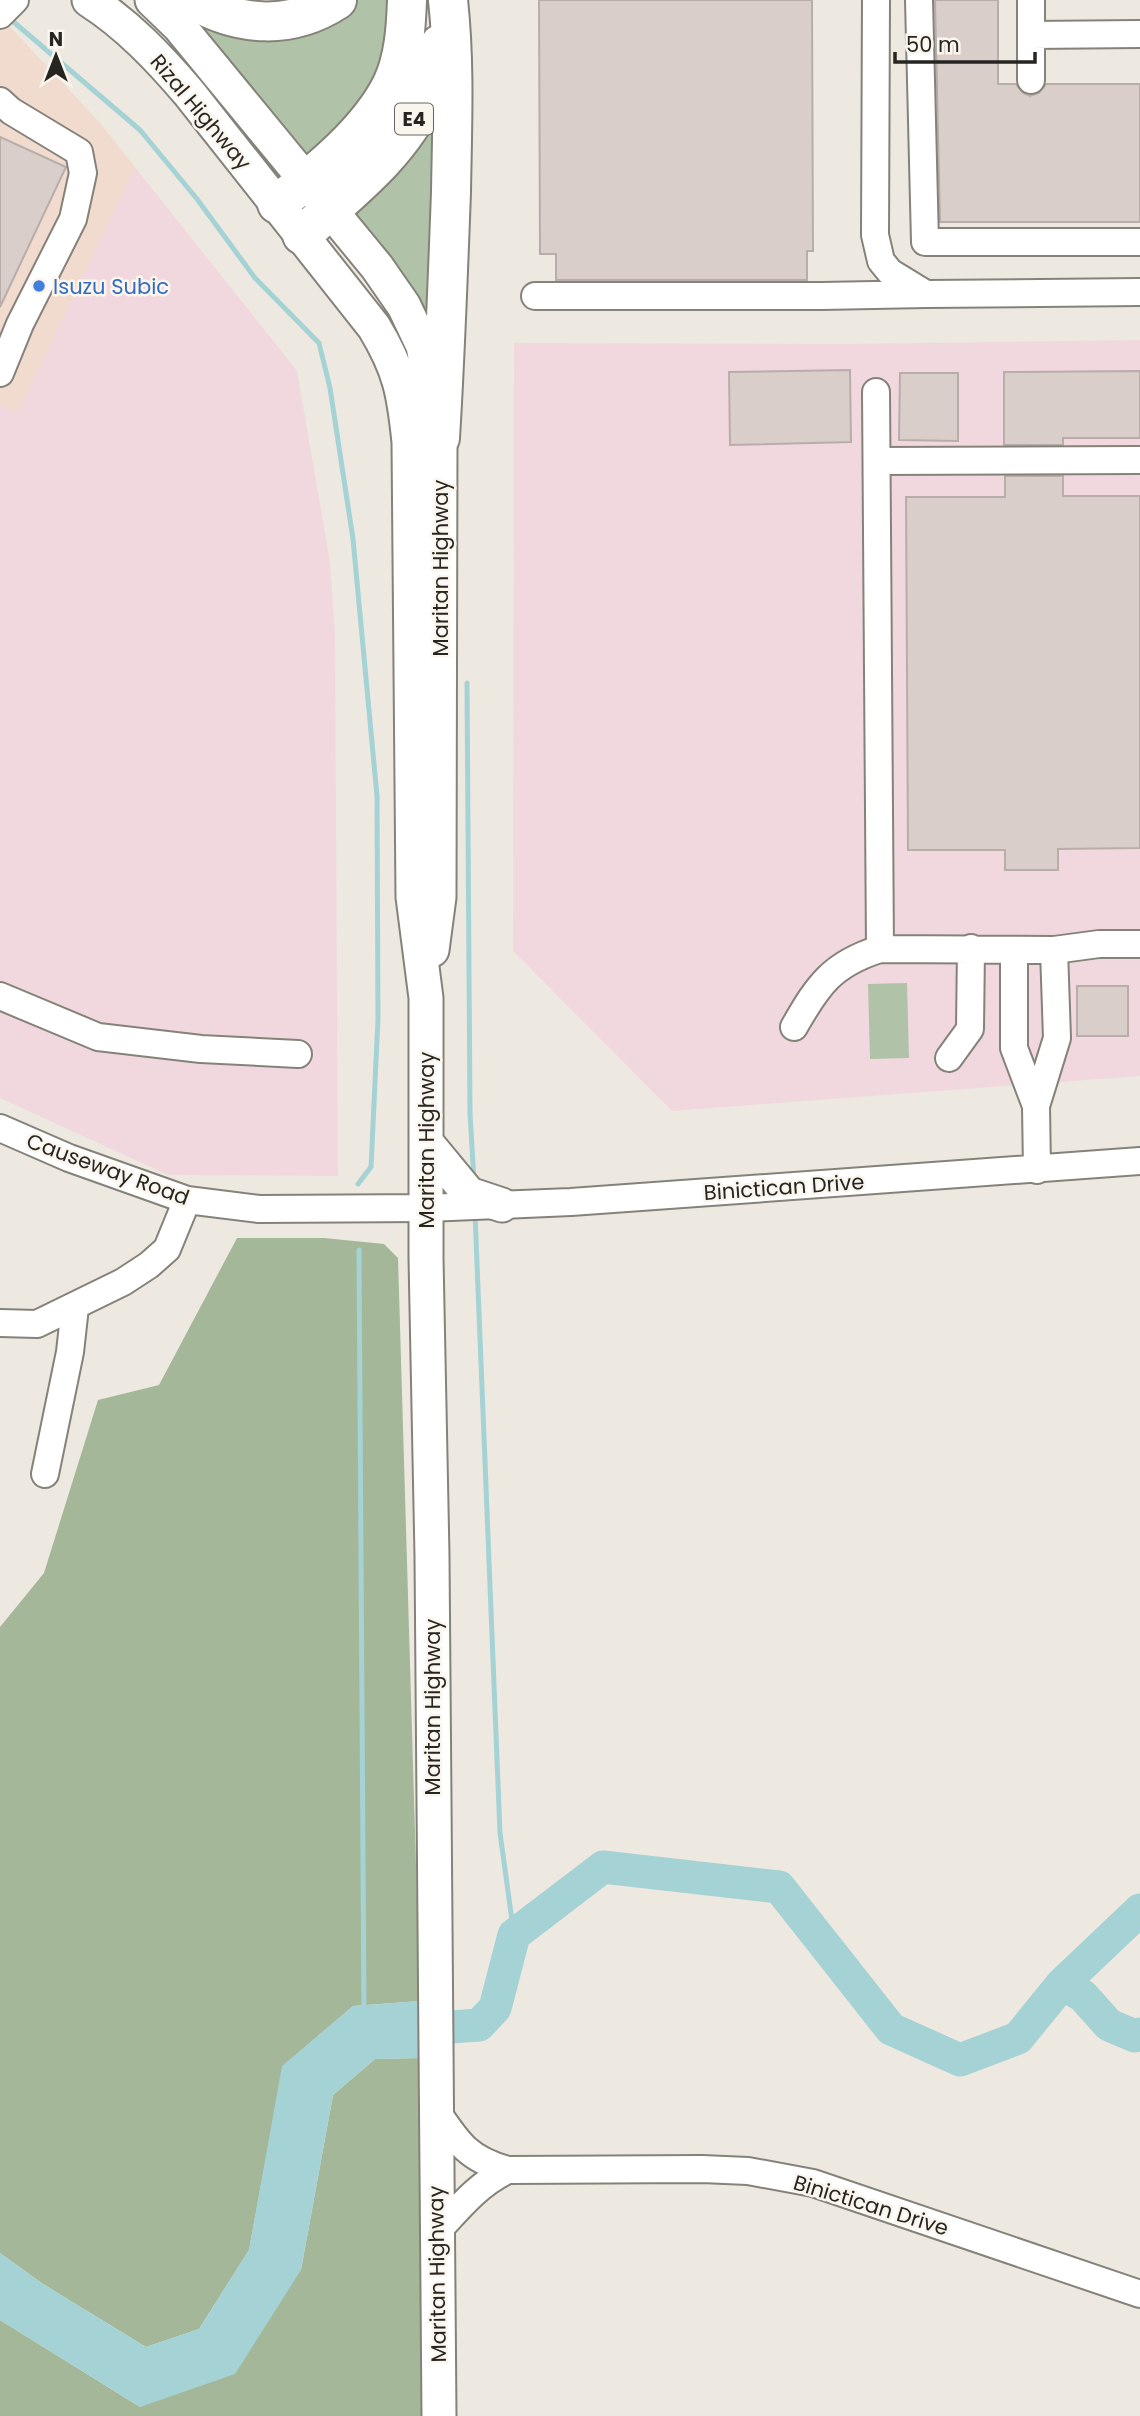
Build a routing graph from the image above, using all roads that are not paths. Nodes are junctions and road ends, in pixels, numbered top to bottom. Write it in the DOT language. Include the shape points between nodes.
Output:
graph roads {
  1 [pos="15,0"];
  2 [pos="89,0"];
  3 [pos="152,0"];
  4 [pos="193,0"];
  5 [pos="337,0"];
  6 [pos="407,0"];
  7 [pos="442,0"];
  8 [pos="448,0"];
  9 [pos="876,0"];
  10 [pos="919,0"];
  11 [pos="1031,0"];
  12 [pos="0,15"];
  13 [pos="1140,34"];
  14 [pos="1031,35"];
  15 [pos="1031,80"];
  16 [pos="0,101"];
  17 [pos="307,181"];
  18 [pos="277,204"];
  19 [pos="330,210"];
  20 [pos="302,235"];
  21 [pos="1140,242"];
  22 [pos="1140,292"];
  23 [pos="926,293"];
  24 [pos="536,296"];
  25 [pos="0,373"];
  26 [pos="876,392"];
  27 [pos="440,438"];
  28 [pos="1140,460"];
  29 [pos="877,461"];
  30 [pos="1140,944"];
  31 [pos="971,948"];
  32 [pos="880,949"];
  33 [pos="1014,950"];
  34 [pos="1054,950"];
  35 [pos="0,996"];
  36 [pos="426,998"];
  37 [pos="794,1027"];
  38 [pos="298,1054"];
  39 [pos="949,1058"];
  40 [pos="1035,1106"];
  41 [pos="0,1128"];
  42 [pos="426,1142"];
  43 [pos="1140,1161"];
  44 [pos="1037,1170"];
  45 [pos="187,1200"];
  46 [pos="502,1205"];
  47 [pos="427,1208"];
  48 [pos="75,1307"];
  49 [pos="0,1323"];
  50 [pos="45,1474"];
  51 [pos="436,2110"];
  52 [pos="508,2170"];
  53 [pos="437,2232"];
  54 [pos="1140,2294"];
  55 [pos="439,2416"];
  1 -- 12 [label="street"];
  2 -- 18 [label="main road, Rizal Highway" via="123,24 167,67"];
  3 -- 17 [label="main road, Rizal Highway" via="179,26"];
  4 -- 5 [label="highway" via="232,16 272,22 310,15"];
  6 -- 17 [label="highway, E4" via="402,52 393,83 372,116"];
  7 -- 19 [label="highway, E4" via="436,68 426,98 398,143"];
  8 -- 27 [label="highway" via="453,97"];
  9 -- 23 [label="street" via="877,248 890,272"];
  10 -- 21 [label="street" via="925,242"];
  11 -- 14 [label="street"];
  13 -- 14 [label="street"];
  14 -- 15 [label="street"];
  16 -- 25 [label="street" via="79,152 83,173 73,219"];
  17 -- 18 [label="highway, E4"];
  17 -- 19 [label="main road, Rizal Highway"];
  18 -- 20 [label="main road, Rizal Highway"];
  19 -- 20 [label="highway, E4"];
  19 -- 27 [label="main road, Maritan Highway" via="404,306 423,346"];
  20 -- 36 [label="main road, Maritan Highway" via="374,327 404,395 409,442 413,897"];
  22 -- 23 [label="street"];
  23 -- 24 [label="street"];
  26 -- 29 [label="street"];
  27 -- 36 [label="main road, Maritan Highway" via="439,897"];
  28 -- 29 [label="street"];
  29 -- 32 [label="street"];
  30 -- 34 [label="street"];
  31 -- 32 [label="street"];
  31 -- 33 [label="street"];
  31 -- 39 [label="street" via="970,1029"];
  32 -- 37 [label="street" via="855,957 828,977"];
  33 -- 34 [label="street"];
  33 -- 40 [label="street" via="1014,1048"];
  34 -- 40 [label="street" via="1057,1038"];
  35 -- 38 [label="street" via="98,1037"];
  36 -- 42 [label="main road, Maritan Highway"];
  40 -- 44 [label="street"];
  41 -- 45 [label="street, Causeway Road"];
  42 -- 46 [label="main road" via="469,1194"];
  42 -- 47 [label="main road, Maritan Highway"];
  43 -- 44 [label="street, Binictican Drive"];
  44 -- 46 [label="street, Binictican Drive"];
  45 -- 47 [label="street, Causeway Road" via="259,1209"];
  45 -- 48 [label="street" via="167,1249 123,1282"];
  46 -- 47 [label="street, Binictican Drive"];
  47 -- 51 [label="main road, Maritan Highway"];
  48 -- 49 [label="street" via="37,1324"];
  48 -- 50 [label="street"];
  51 -- 52 [label="street, Binictican Drive" via="471,2155"];
  51 -- 53 [label="main road, Maritan Highway"];
  52 -- 53 [label="street" via="467,2200"];
  52 -- 54 [label="street, Binictican Drive" via="702,2169 748,2171 813,2183"];
  53 -- 55 [label="main road, Maritan Highway"];
}
